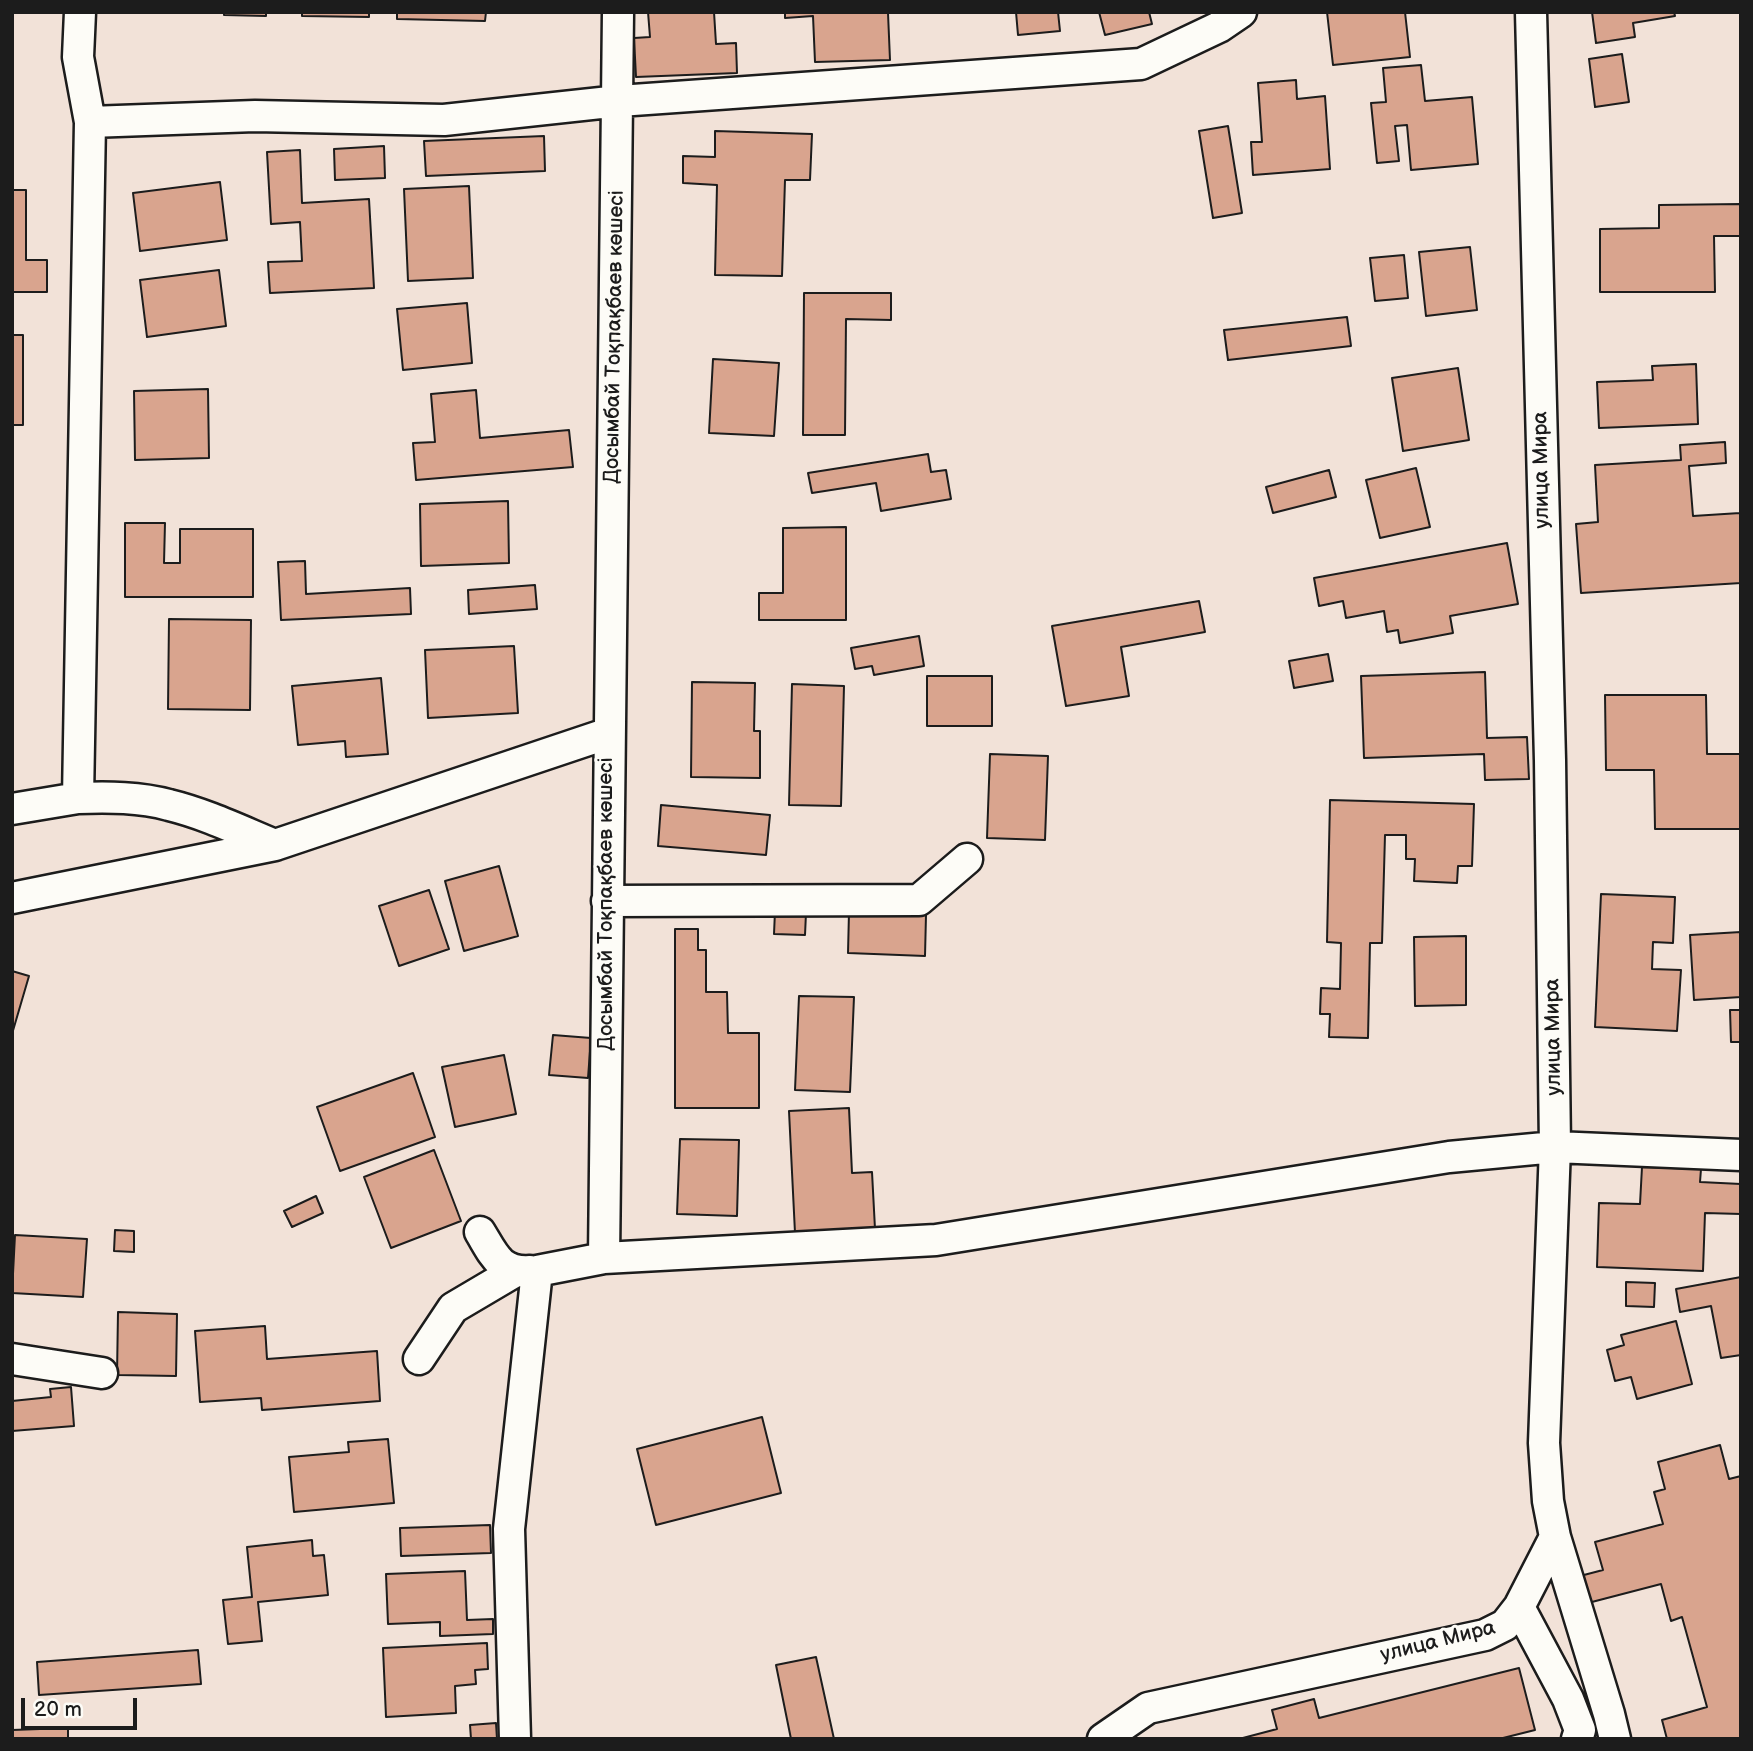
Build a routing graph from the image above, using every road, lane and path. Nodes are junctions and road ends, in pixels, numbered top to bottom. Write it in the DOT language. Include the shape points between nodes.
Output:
graph roads {
  1 [pos="80,12"];
  2 [pos="618,12"];
  3 [pos="1241,12"];
  4 [pos="1531,12"];
  5 [pos="618,101"];
  6 [pos="90,122"];
  7 [pos="608,733"];
  8 [pos="78,798"];
  9 [pos="12,809"];
  10 [pos="275,845"];
  11 [pos="967,859"];
  12 [pos="12,898"];
  13 [pos="607,901"];
  14 [pos="1555,1147"];
  15 [pos="1741,1155"];
  16 [pos="480,1232"];
  17 [pos="604,1258"];
  18 [pos="525,1271"];
  19 [pos="12,1359"];
  20 [pos="419,1359"];
  21 [pos="102,1373"];
  22 [pos="1555,1537"];
  23 [pos="1519,1607"];
  24 [pos="515,1739"];
  25 [pos="1102,1739"];
  26 [pos="1577,1739"];
  27 [pos="1615,1739"];
  1 -- 6 [label="street" via="78,57"];
  2 -- 5 [label="street, Досымбай Тоқпақбаев көшесі"];
  3 -- 5 [label="street" via="1142,64"];
  4 -- 14 [label="street, улица Мира"];
  5 -- 6 [label="street" via="444,120 255,116"];
  5 -- 7 [label="street, Досымбай Тоқпақбаев көшесі"];
  6 -- 8 [label="street"];
  7 -- 10 [label="street"];
  7 -- 13 [label="street, Досымбай Тоқпақбаев көшесі"];
  8 -- 9 [label="street"];
  8 -- 10 [label="street" via="123,797 169,805"];
  10 -- 12 [label="street"];
  11 -- 13 [label="street" via="919,900"];
  13 -- 17 [label="street, Досымбай Тоқпақбаев көшесі"];
  14 -- 15 [label="street"];
  14 -- 17 [label="street" via="1449,1157 936,1240"];
  14 -- 22 [label="street, улица Мира" via="1544,1443"];
  16 -- 18 [label="street" via="496,1259"];
  17 -- 18 [label="street"];
  18 -- 20 [label="street" via="453,1308"];
  18 -- 24 [label="street" via="509,1529"];
  19 -- 21 [label="street"];
  22 -- 23 [label="street, улица Мира"];
  22 -- 27 [label="street"];
  23 -- 25 [label="street, улица Мира" via="1505,1625 1485,1635 1148,1708"];
  23 -- 26 [label="street" via="1568,1699 1580,1730"];
}
